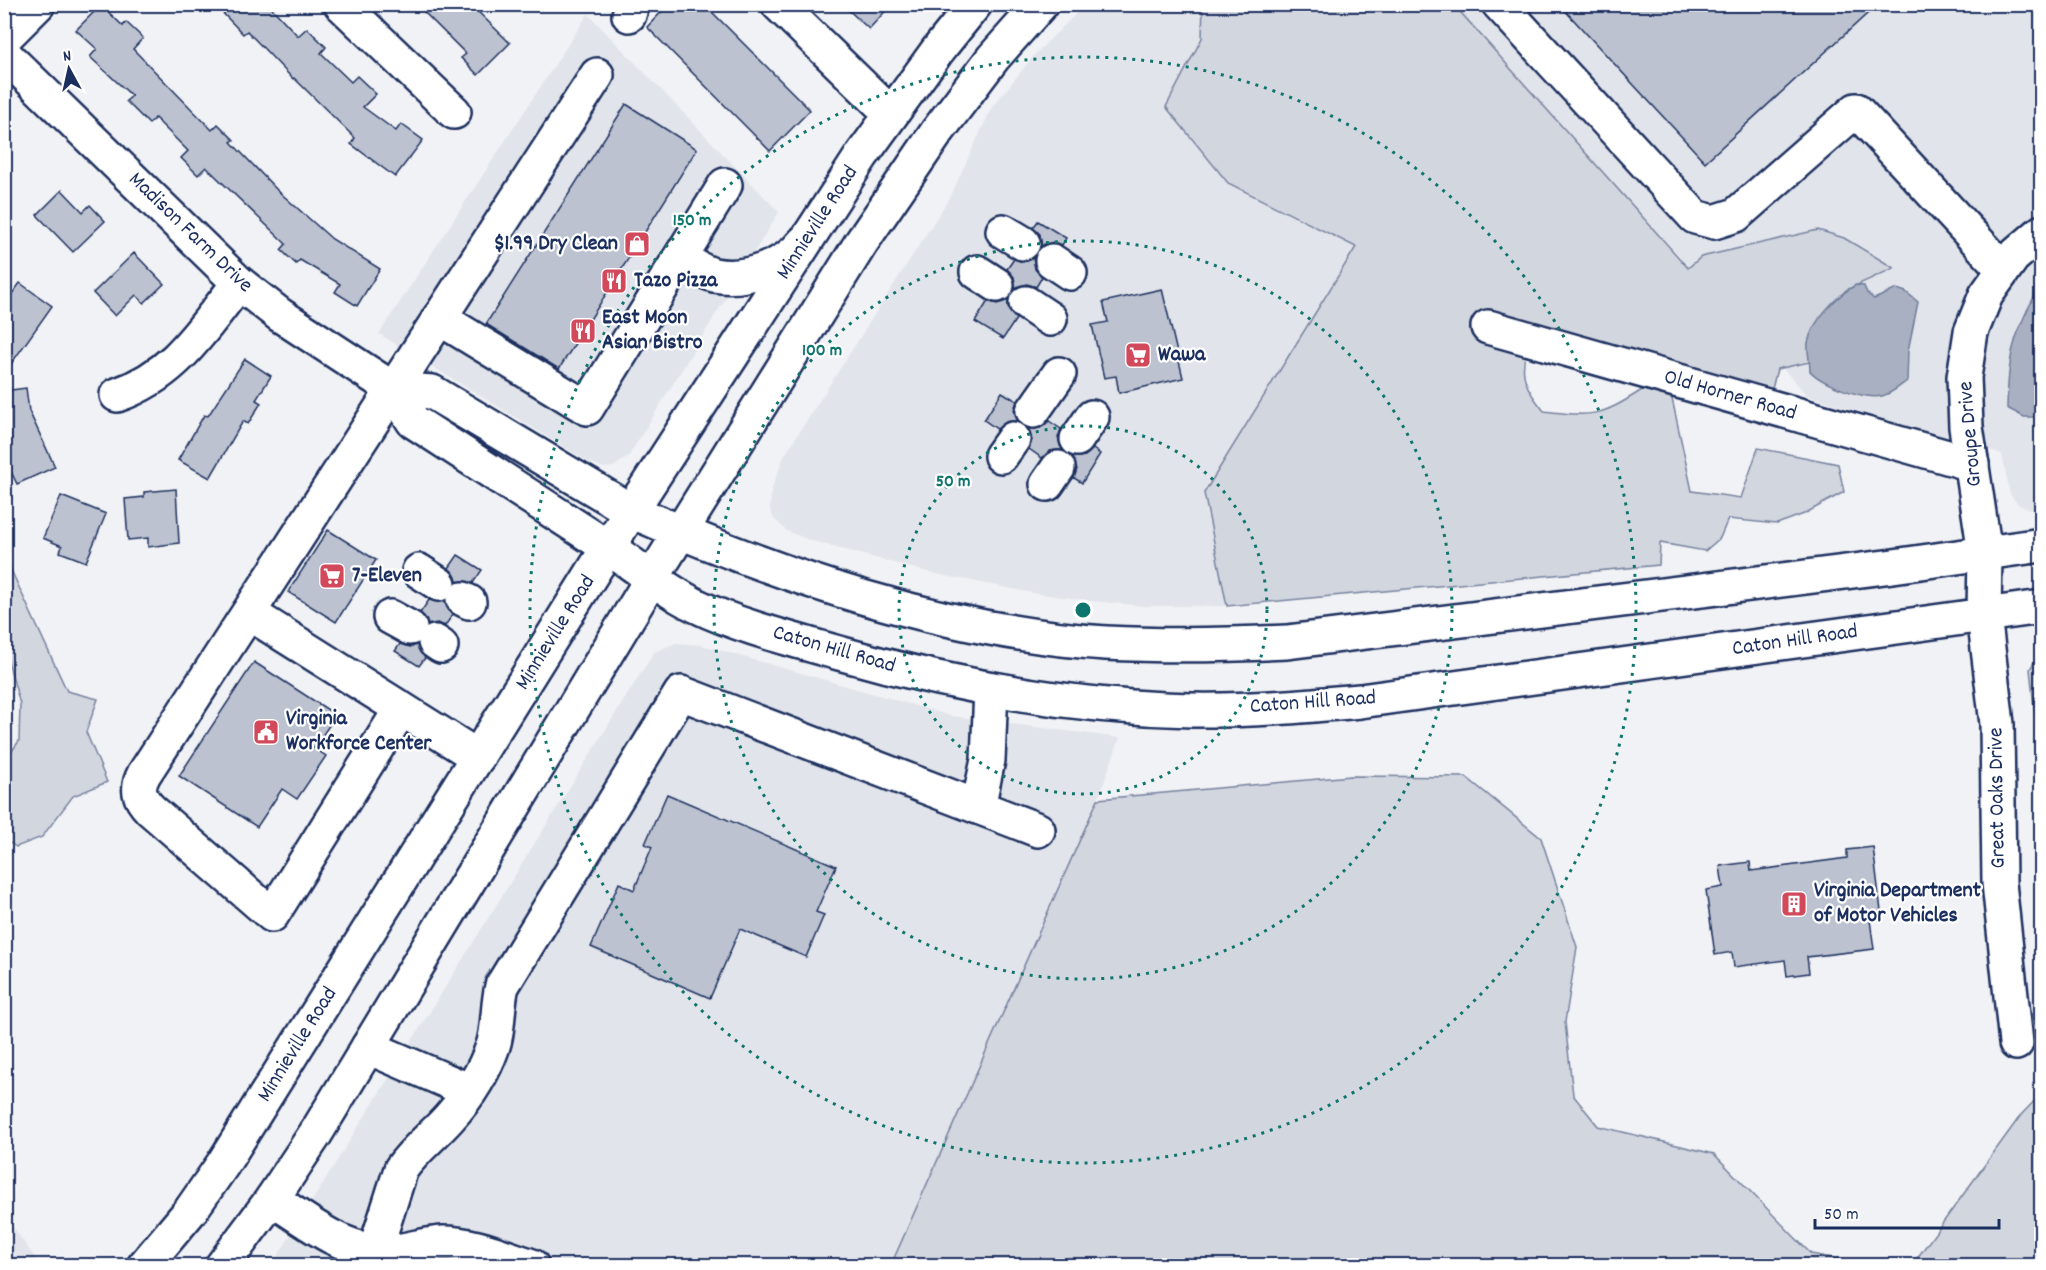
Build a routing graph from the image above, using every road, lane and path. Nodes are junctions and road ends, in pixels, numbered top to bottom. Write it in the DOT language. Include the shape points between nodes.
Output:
graph roads {
  1 [pos="38,4"];
  2 [pos="341,4"];
  3 [pos="778,4"];
  4 [pos="975,4"];
  5 [pos="1041,4"];
  6 [pos="1499,4"];
  7 [pos="4,38"];
  8 [pos="4,54"];
  9 [pos="597,75"];
  10 [pos="454,112"];
  11 [pos="891,114"];
  12 [pos="725,185"];
  13 [pos="814,229"];
  14 [pos="2042,232"];
  15 [pos="680,258"];
  16 [pos="2003,269"];
  17 [pos="239,283"];
  18 [pos="439,318"];
  19 [pos="1488,327"];
  20 [pos="1059,374"];
  21 [pos="393,389"];
  22 [pos="117,396"];
  23 [pos="1033,411"];
  24 [pos="1972,464"];
  25 [pos="632,511"];
  26 [pos="680,533"];
  27 [pos="2042,545"];
  28 [pos="609,548"];
  29 [pos="1985,553"];
  30 [pos="652,578"];
  31 [pos="2042,607"];
  32 [pos="249,613"];
  33 [pos="1984,615"];
  34 [pos="991,689"];
  35 [pos="401,709"];
  36 [pos="478,757"];
  37 [pos="978,807"];
  38 [pos="1038,830"];
  39 [pos="2016,1043"];
  40 [pos="368,1047"];
  41 [pos="470,1091"];
  42 [pos="272,1199"];
  43 [pos="372,1258"];
  44 [pos="144,1266"];
  45 [pos="222,1266"];
  46 [pos="532,1266"];
  1 -- 7 [label="main road"];
  2 -- 10 [label="main road"];
  3 -- 11 [label="main road"];
  4 -- 11 [label="main road, Minnieville Road"];
  5 -- 26 [label="main road" via="993,58 896,190"];
  6 -- 16 [label="main road" via="1695,217 1714,222 1736,215 1856,110"];
  8 -- 17 [label="main road, Madison Farm Drive"];
  9 -- 18 [label="main road"];
  11 -- 13 [label="main road, Minnieville Road"];
  12 -- 15 [label="main road"];
  13 -- 15 [label="main road" via="792,253 759,272 715,275"];
  13 -- 25 [label="main road, Minnieville Road"];
  14 -- 16 [label="main road, Groupe Drive"];
  15 -- 18 [label="main road" via="587,408"];
  16 -- 24 [label="main road, Groupe Drive" via="1975,319 1967,356 1964,398"];
  17 -- 21 [label="main road, Madison Farm Drive" via="280,315"];
  17 -- 22 [label="main road" via="162,374"];
  18 -- 21 [label="main road"];
  19 -- 24 [label="main road, Old Horner Road"];
  20 -- 23 [label="main road"];
  21 -- 25 [label="main road, Madison Farm Drive" via="432,392"];
  21 -- 28 [label="main road, Madison Farm Drive" via="414,421"];
  21 -- 32 [label="main road"];
  24 -- 29 [label="main road, Groupe Drive"];
  25 -- 26 [label="main road"];
  25 -- 28 [label="main road, Minnieville Road"];
  26 -- 29 [label="main road" via="814,581 977,625 1105,642 1204,646 1287,642"];
  26 -- 30 [label="main road"];
  27 -- 29 [label="main road"];
  28 -- 30 [label="main road, Caton Hill Road"];
  28 -- 36 [label="main road, Minnieville Road"];
  29 -- 33 [label="main road, Great Oaks Drive"];
  30 -- 34 [label="main road, Caton Hill Road" via="698,606 800,642 889,667"];
  30 -- 40 [label="main road"];
  31 -- 33 [label="main road, Caton Hill Road"];
  32 -- 35 [label="main road"];
  32 -- 35 [label="main road" via="144,774 139,788 152,810 272,915"];
  33 -- 34 [label="main road, Caton Hill Road" via="1372,700 1276,708 1192,710 1091,704"];
  33 -- 39 [label="main road, Great Oaks Drive" via="1997,724 1999,883"];
  34 -- 37 [label="main road" via="988,760"];
  35 -- 36 [label="main road"];
  36 -- 44 [label="main road, Minnieville Road" via="223,1164"];
  37 -- 38 [label="main road"];
  37 -- 41 [label="main road" via="681,693 502,986 494,1045"];
  40 -- 41 [label="main road"];
  40 -- 42 [label="main road"];
  41 -- 43 [label="main road" via="401,1169"];
  42 -- 43 [label="main road"];
  42 -- 45 [label="main road"];
  43 -- 46 [label="main road" via="441,1243 462,1244"];
}
